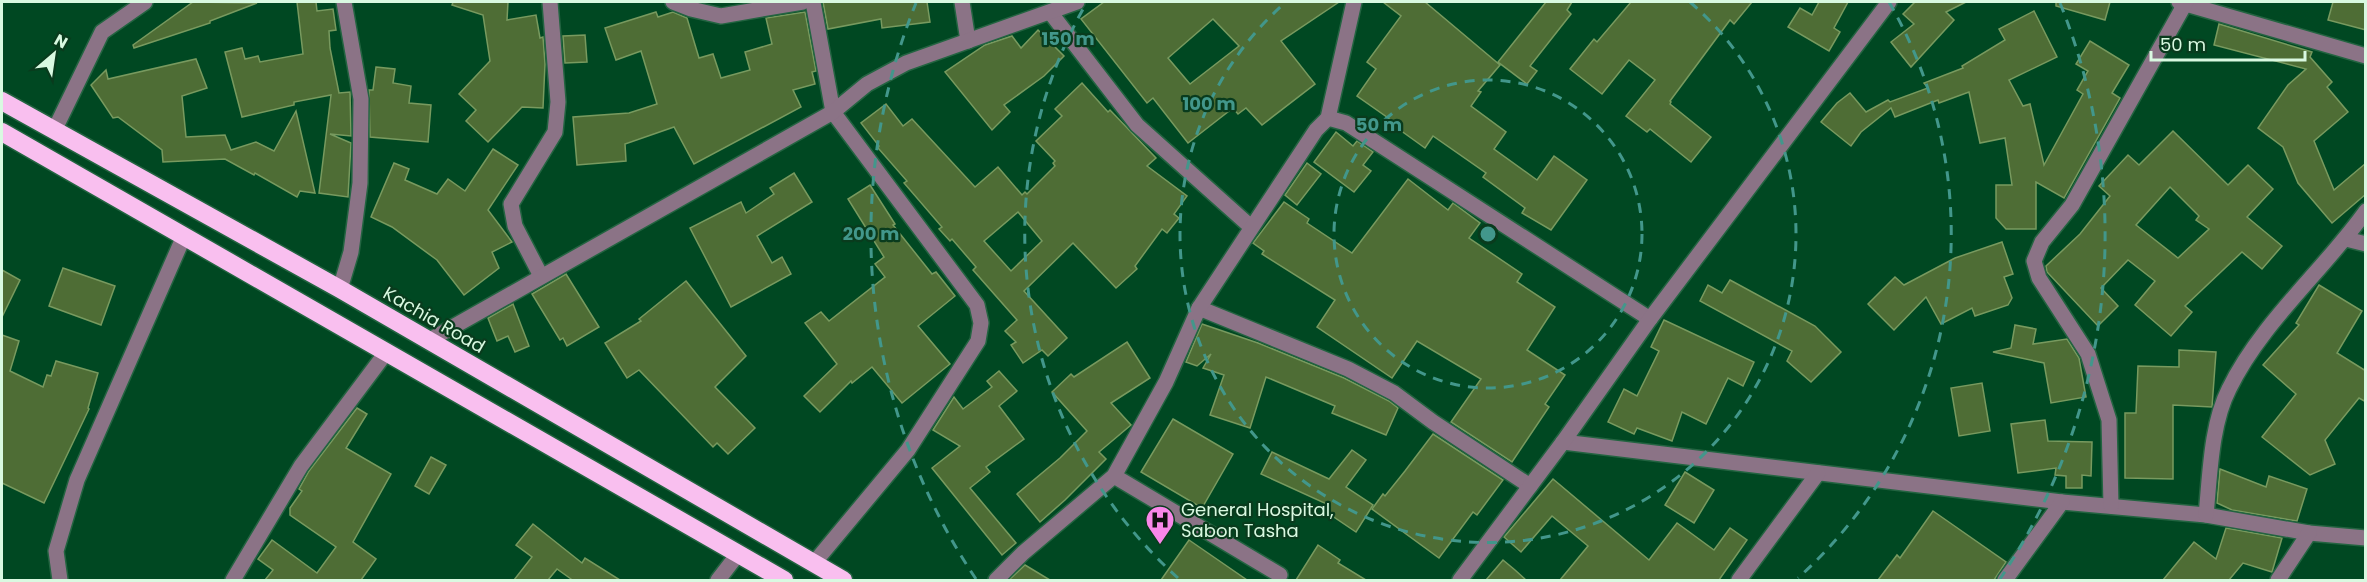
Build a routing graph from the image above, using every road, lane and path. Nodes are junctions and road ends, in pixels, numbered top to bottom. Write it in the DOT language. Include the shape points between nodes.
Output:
graph roads {
  1 [pos="145,2"];
  2 [pos="344,2"];
  3 [pos="550,2"];
  4 [pos="673,2"];
  5 [pos="803,2"];
  6 [pos="813,2"];
  7 [pos="962,2"];
  8 [pos="1077,2"];
  9 [pos="1354,2"];
  10 [pos="1889,2"];
  11 [pos="2183,2"];
  12 [pos="1050,12"];
  13 [pos="968,41"];
  14 [pos="2366,56"];
  15 [pos="2,101"];
  16 [pos="834,112"];
  17 [pos="1328,118"];
  18 [pos="54,131"];
  19 [pos="2,132"];
  20 [pos="2366,211"];
  21 [pos="1251,227"];
  22 [pos="184,236"];
  23 [pos="2346,239"];
  24 [pos="2366,244"];
  25 [pos="541,276"];
  26 [pos="340,289"];
  27 [pos="1199,308"];
  28 [pos="1650,320"];
  29 [pos="428,341"];
  30 [pos="385,354"];
  31 [pos="1563,442"];
  32 [pos="1818,473"];
  33 [pos="1114,476"];
  34 [pos="1530,486"];
  35 [pos="2062,502"];
  36 [pos="2110,506"];
  37 [pos="2206,514"];
  38 [pos="2309,533"];
  39 [pos="2366,538"];
  40 [pos="738,554"];
  41 [pos="814,563"];
  42 [pos="1280,575"];
  43 [pos="60,580"];
  44 [pos="233,580"];
  45 [pos="718,580"];
  46 [pos="784,580"];
  47 [pos="843,580"];
  48 [pos="996,580"];
  49 [pos="1460,580"];
  50 [pos="1739,580"];
  51 [pos="2005,580"];
  52 [pos="2278,580"];
  1 -- 18 [label="street" via="102,32"];
  2 -- 26 [label="street" via="361,99 360,183 351,252"];
  3 -- 25 [label="street" via="558,102 555,132 511,204 515,226"];
  4 -- 5 [label="street" via="721,16"];
  6 -- 16 [label="street"];
  7 -- 13 [label="street"];
  8 -- 12 [label="street"];
  9 -- 17 [label="street"];
  10 -- 28 [label="street"];
  11 -- 14 [label="street"];
  11 -- 36 [label="street" via="2073,205 2042,242 2034,261 2039,278 2088,354 2109,420"];
  12 -- 13 [label="street"];
  12 -- 21 [label="street" via="1137,125"];
  13 -- 16 [label="street" via="906,63 867,84"];
  15 -- 18 [label="highway, Kachia Road"];
  16 -- 25 [label="street"];
  16 -- 41 [label="street" via="977,305 981,323 978,341 908,450"];
  17 -- 21 [label="street"];
  17 -- 28 [label="street" via="1346,123"];
  18 -- 26 [label="highway, Kachia Road"];
  19 -- 22 [label="highway"];
  20 -- 23 [label="street"];
  21 -- 27 [label="street"];
  22 -- 30 [label="highway"];
  22 -- 43 [label="street" via="77,480 56,551"];
  23 -- 24 [label="street"];
  23 -- 37 [label="street" via="2256,344 2228,390 2213,441"];
  25 -- 29 [label="street"];
  26 -- 29 [label="highway, Kachia Road"];
  27 -- 33 [label="street" via="1166,382"];
  27 -- 34 [label="street" via="1385,388"];
  28 -- 31 [label="street"];
  29 -- 41 [label="highway, Kachia Road"];
  30 -- 40 [label="highway"];
  30 -- 44 [label="street" via="301,466"];
  31 -- 32 [label="street"];
  31 -- 34 [label="street"];
  32 -- 35 [label="street"];
  32 -- 50 [label="street"];
  33 -- 42 [label="street"];
  33 -- 48 [label="street"];
  34 -- 49 [label="street"];
  35 -- 36 [label="street"];
  35 -- 51 [label="street"];
  36 -- 37 [label="street"];
  37 -- 38 [label="street"];
  38 -- 39 [label="street"];
  38 -- 52 [label="street"];
  40 -- 45 [label="street"];
  40 -- 46 [label="highway"];
  41 -- 47 [label="highway, Kachia Road"];
}
